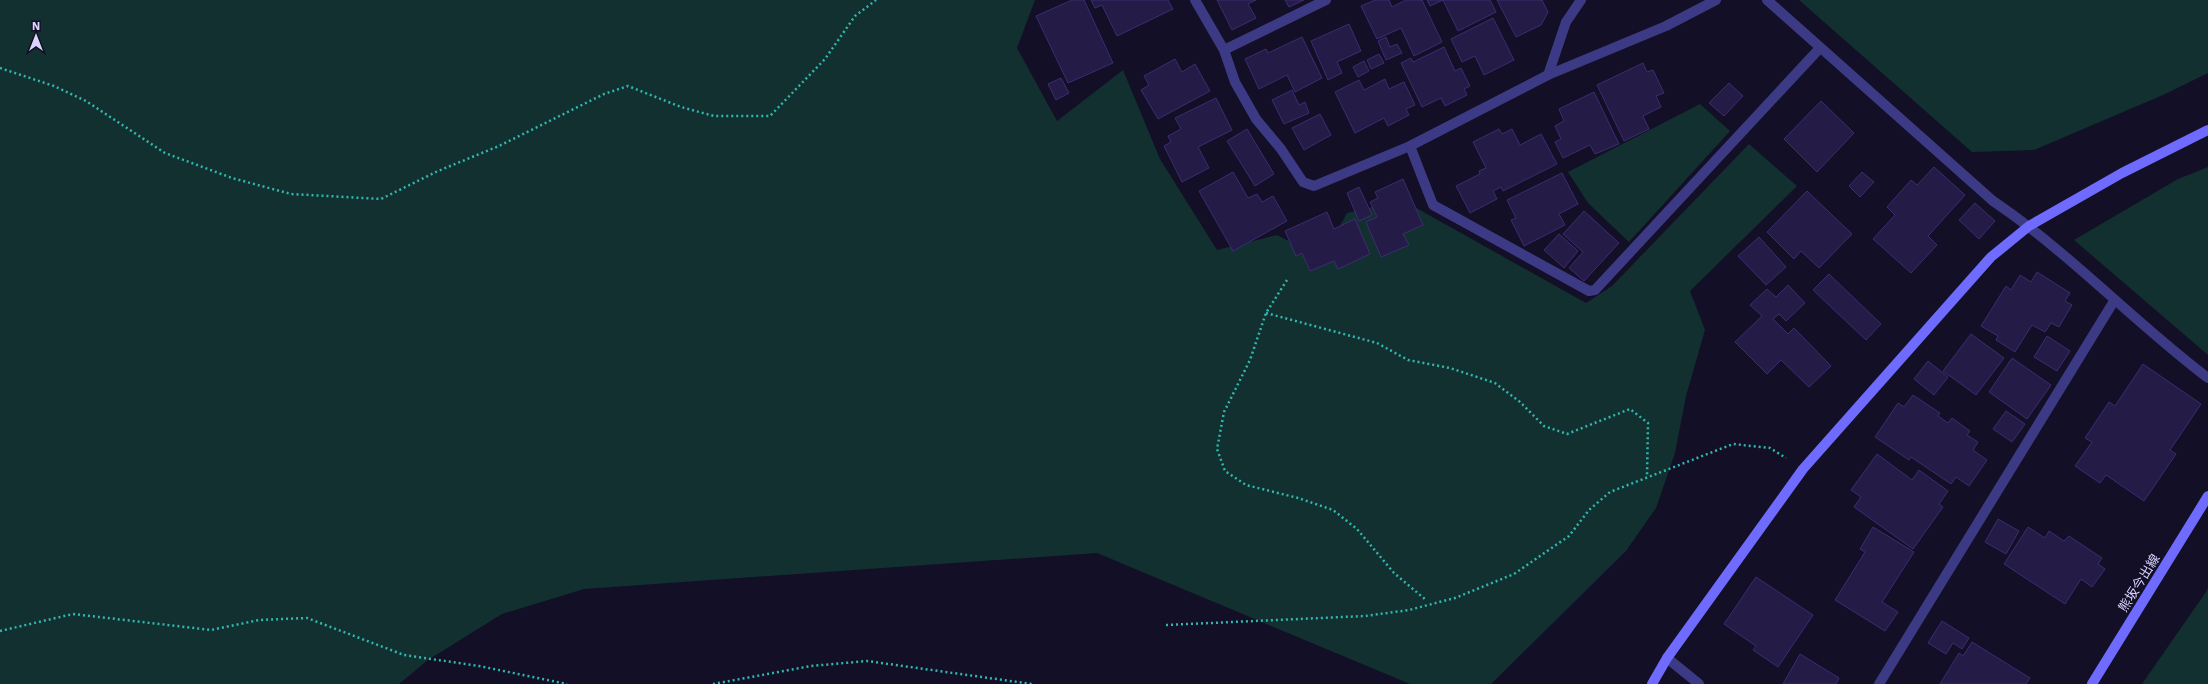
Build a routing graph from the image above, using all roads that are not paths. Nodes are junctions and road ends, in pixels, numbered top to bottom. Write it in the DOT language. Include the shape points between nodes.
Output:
graph roads {
  1 [pos="1195,0"];
  2 [pos="1326,0"];
  3 [pos="1581,0"];
  4 [pos="1716,0"];
  5 [pos="1767,0"];
  6 [pos="1820,48"];
  7 [pos="1224,50"];
  8 [pos="1548,76"];
  9 [pos="2208,130"];
  10 [pos="1410,146"];
  11 [pos="2029,226"];
  12 [pos="2114,301"];
  13 [pos="2208,378"];
  14 [pos="2208,496"];
  15 [pos="1667,658"];
  16 [pos="1652,684"];
  17 [pos="1699,684"];
  18 [pos="1879,684"];
  19 [pos="2092,684"];
  1 -- 7 [label="street"];
  2 -- 7 [label="street"];
  3 -- 8 [label="street" via="1566,22"];
  4 -- 8 [label="street" via="1666,26"];
  5 -- 6 [label="street"];
  6 -- 10 [label="street" via="1595,290 1589,291 1433,205"];
  6 -- 11 [label="street" via="1993,201"];
  7 -- 10 [label="street" via="1235,82 1256,119 1281,149 1303,182 1314,186"];
  8 -- 10 [label="street"];
  9 -- 11 [label="street" via="2122,173"];
  11 -- 12 [label="street"];
  11 -- 15 [label="street" via="1991,257 1803,469"];
  12 -- 13 [label="street"];
  12 -- 18 [label="street"];
  14 -- 19 [label="street, 熊坂今出線"];
  15 -- 16 [label="street"];
  15 -- 17 [label="street"];
}
